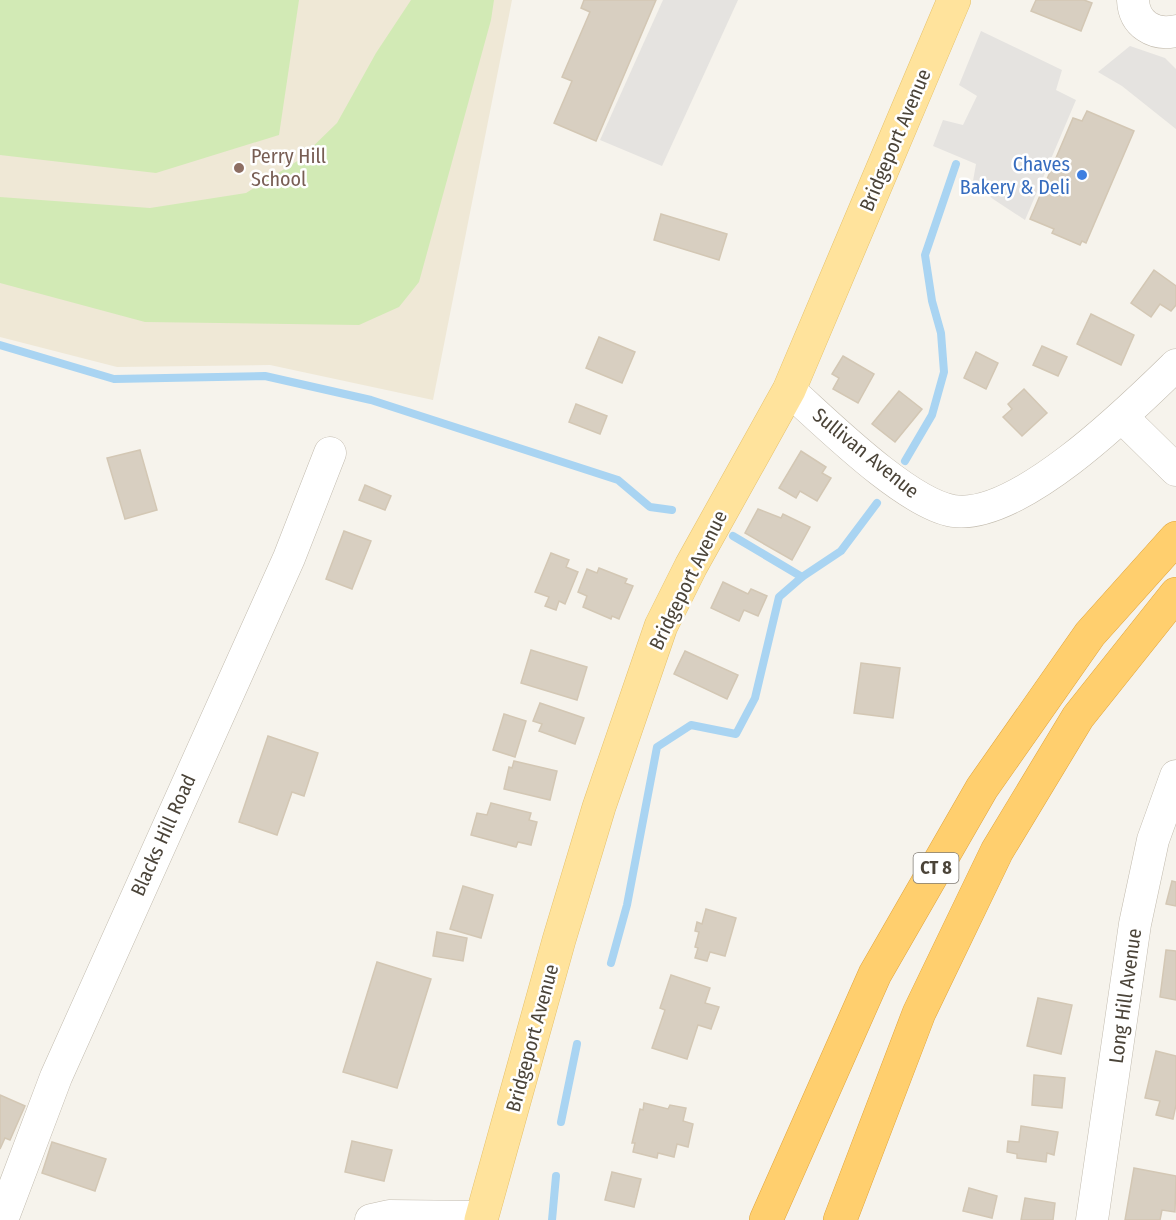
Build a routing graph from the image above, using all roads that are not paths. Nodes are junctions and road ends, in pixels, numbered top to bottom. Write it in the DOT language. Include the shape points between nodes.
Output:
graph roads {
  1 [pos="954,0"];
  2 [pos="1133,0"];
  3 [pos="1176,31"];
  4 [pos="1176,365"];
  5 [pos="789,390"];
  6 [pos="1122,417"];
  7 [pos="330,453"];
  8 [pos="1176,470"];
  9 [pos="1170,545"];
  10 [pos="1176,594"];
  11 [pos="1176,776"];
  12 [pos="918,1013"];
  13 [pos="482,1218"];
  14 [pos="2,1220"];
  15 [pos="371,1220"];
  16 [pos="766,1220"];
  17 [pos="840,1220"];
  18 [pos="860,1220"];
  19 [pos="1092,1220"];
  1 -- 5 [label="main road, Bridgeport Avenue"];
  2 -- 3 [label="street" via="1144,26 1166,33"];
  4 -- 6 [label="street"];
  5 -- 6 [label="street, Sullivan Avenue" via="855,450 920,498 952,511 982,510 1029,487"];
  5 -- 13 [label="main road, Bridgeport Avenue" via="661,626 599,807"];
  6 -- 8 [label="street"];
  7 -- 14 [label="street, Blacks Hill Road" via="290,558 56,1077"];
  9 -- 16 [label="highway, CT 8" via="1090,634 982,788 875,974"];
  10 -- 12 [label="highway, CT 8" via="1078,717 997,851"];
  11 -- 19 [label="street, Long Hill Avenue" via="1153,840 1135,924"];
  12 -- 17 [label="highway, CT 8"];
  12 -- 18 [label="highway"];
  13 -- 15 [label="street" via="389,1216"];
}
